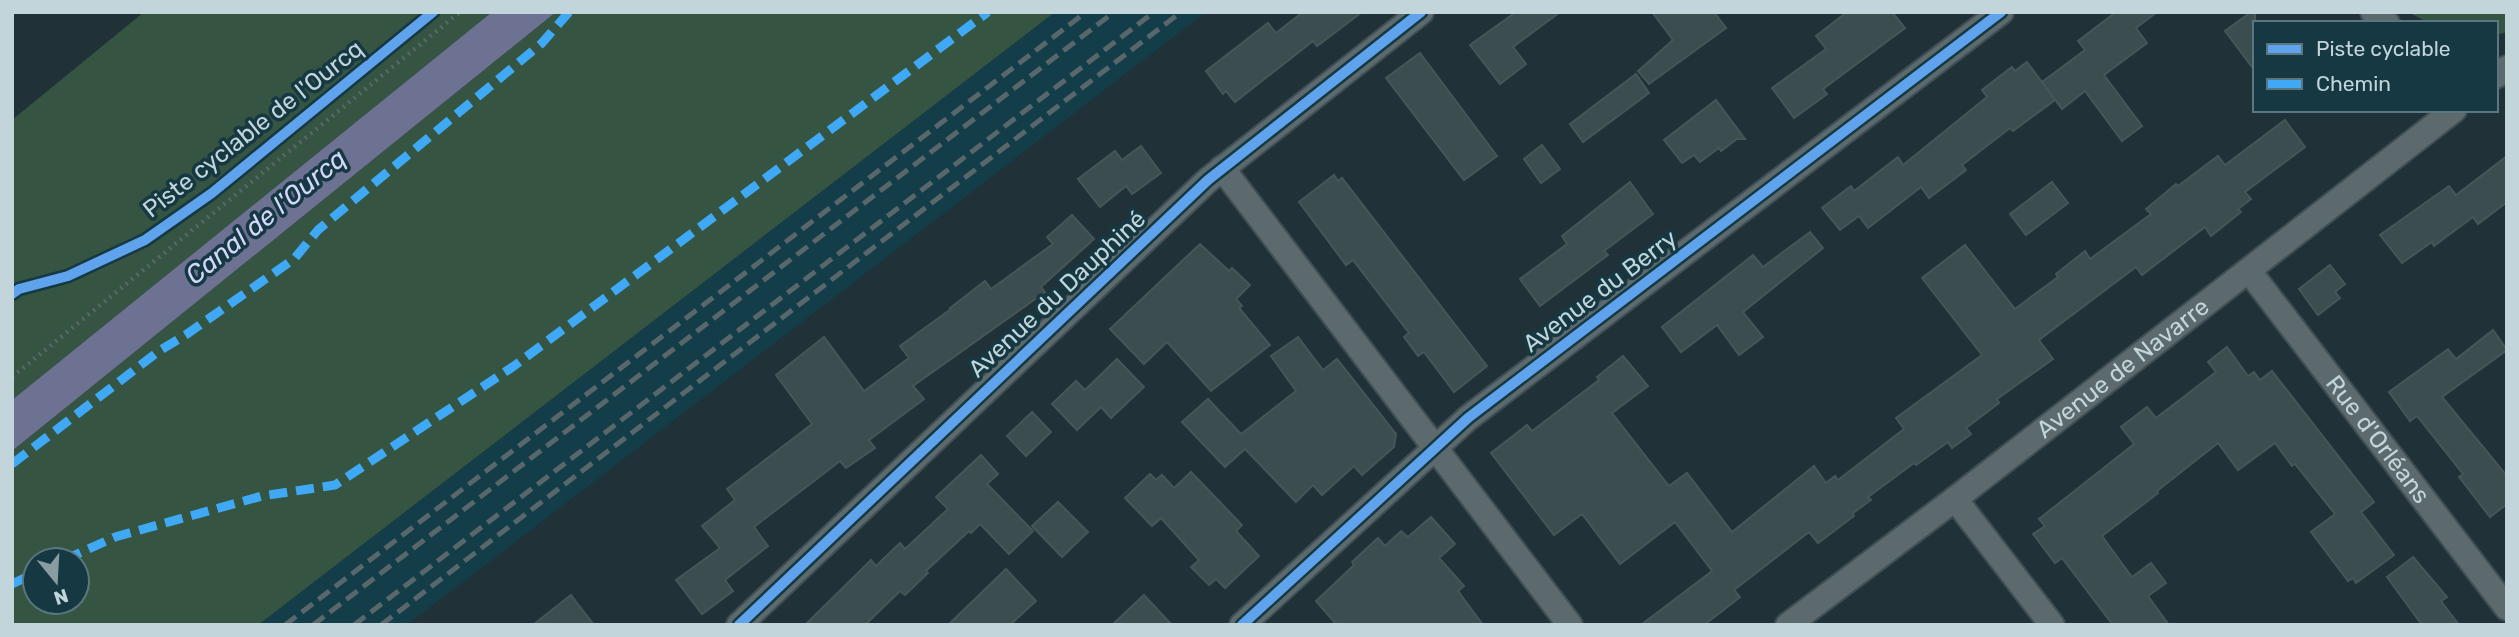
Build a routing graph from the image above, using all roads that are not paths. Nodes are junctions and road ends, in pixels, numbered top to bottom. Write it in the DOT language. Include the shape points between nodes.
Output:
graph roads {
  1 [pos="1421,12"];
  2 [pos="2001,12"];
  3 [pos="2451,112"];
  4 [pos="1222,168"];
  5 [pos="2249,271"];
  6 [pos="1434,448"];
  7 [pos="1955,499"];
  8 [pos="2507,608"];
  9 [pos="739,625"];
  10 [pos="1242,625"];
  11 [pos="1570,625"];
  12 [pos="1788,625"];
  13 [pos="2052,625"];
  1 -- 4 [label="street, Avenue du Dauphiné"];
  2 -- 6 [label="street, Avenue du Berry"];
  3 -- 5 [label="street, Avenue de Navarre"];
  4 -- 6 [label="street"];
  4 -- 9 [label="street, Avenue du Dauphiné"];
  5 -- 7 [label="street, Avenue de Navarre"];
  5 -- 8 [label="street, Rue d'Orléans"];
  6 -- 10 [label="street, Avenue du Berry"];
  6 -- 11 [label="street"];
  7 -- 12 [label="street, Avenue de Navarre"];
  7 -- 13 [label="street"];
}
